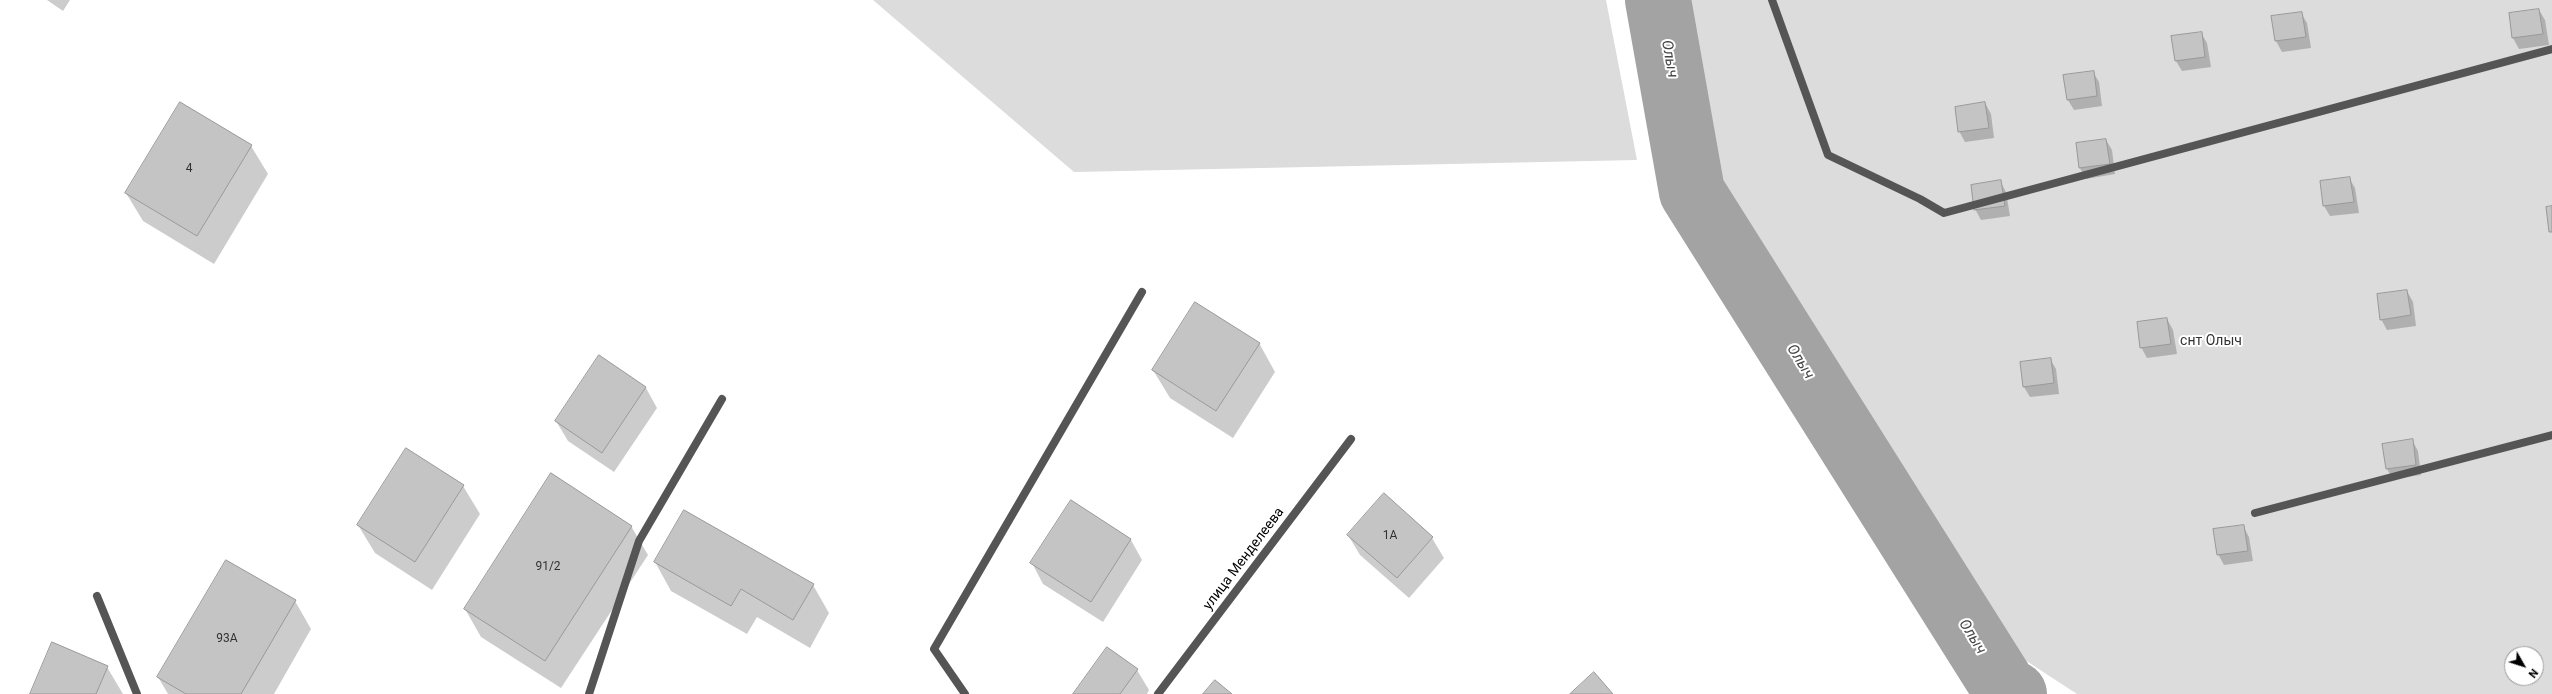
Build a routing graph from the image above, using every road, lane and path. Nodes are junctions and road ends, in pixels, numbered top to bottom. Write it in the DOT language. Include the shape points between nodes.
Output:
graph roads {
  1 [pos="1772,0"];
  2 [pos="2552,49"];
  3 [pos="1142,292"];
  4 [pos="722,400"];
  5 [pos="2552,435"];
  6 [pos="1351,439"];
  7 [pos="2255,513"];
  8 [pos="97,596"];
  9 [pos="136,694"];
  10 [pos="589,694"];
  11 [pos="965,694"];
  12 [pos="1158,694"];
  1 -- 2 [label="street" via="1828,155 1944,213"];
  3 -- 11 [label="street" via="934,649"];
  4 -- 10 [label="street" via="639,541"];
  5 -- 7 [label="street"];
  6 -- 12 [label="street, улица Менделеева"];
  8 -- 9 [label="street"];
}
